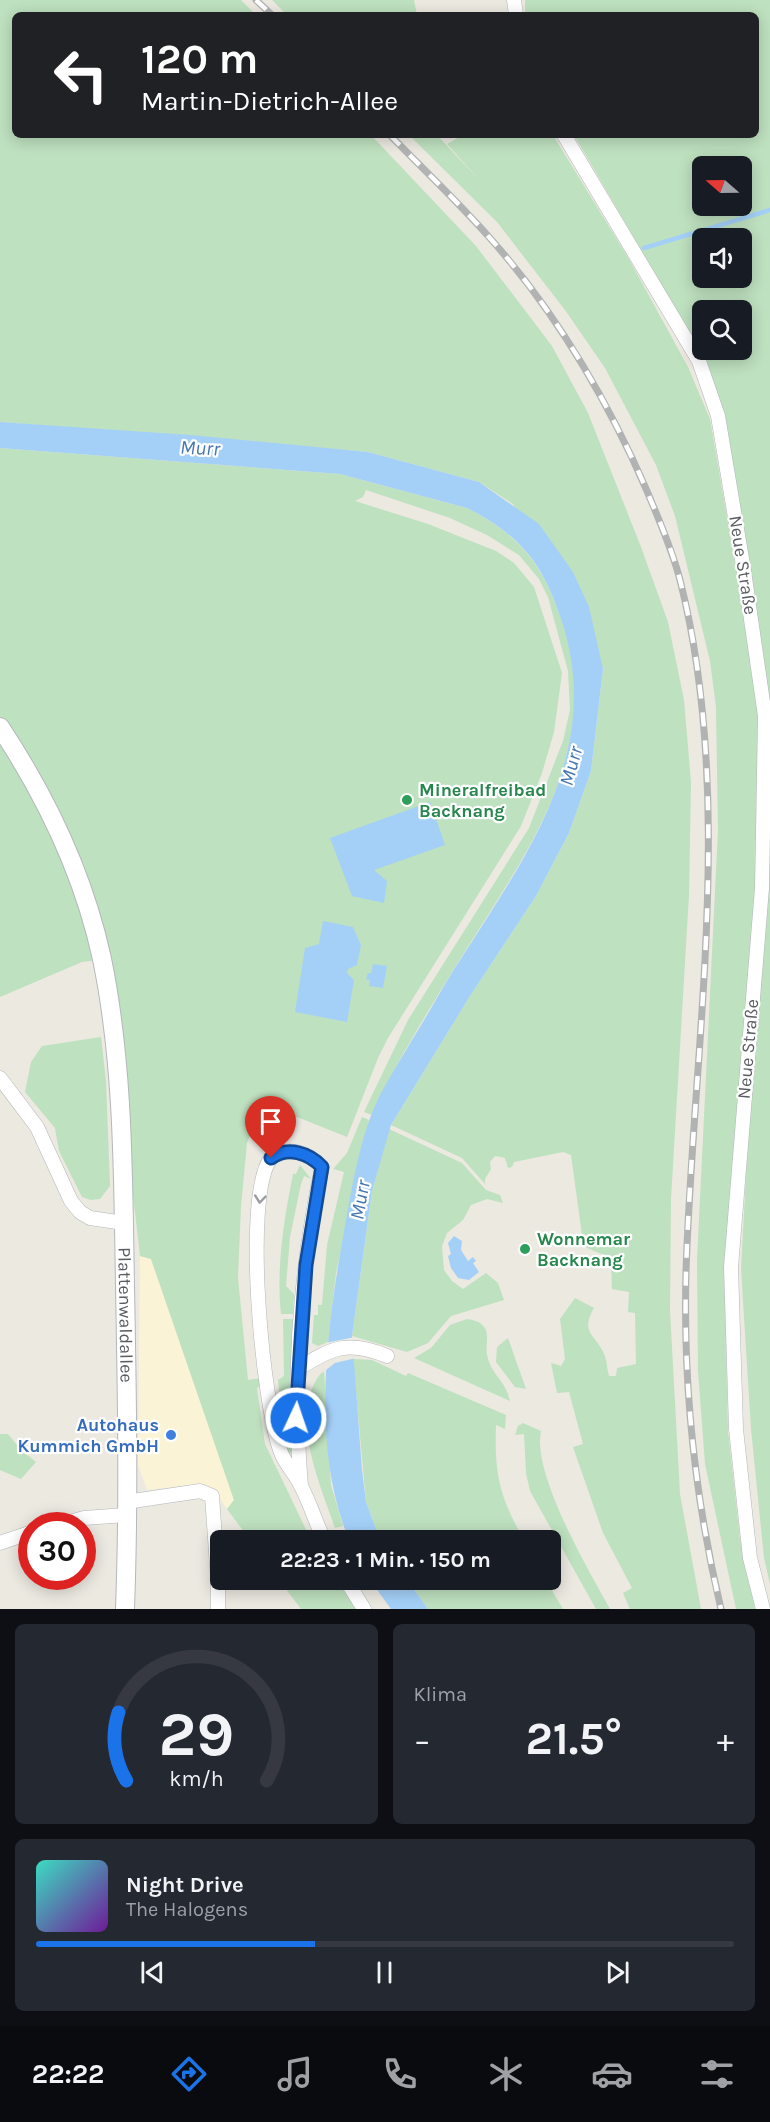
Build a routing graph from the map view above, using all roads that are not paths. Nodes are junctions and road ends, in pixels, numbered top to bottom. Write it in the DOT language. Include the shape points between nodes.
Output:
graph roads {
  1 [pos="566,138"];
  2 [pos="0,727"];
  3 [pos="0,1078"];
  4 [pos="124,1223"];
  5 [pos="387,1356"];
  6 [pos="298,1369"];
  7 [pos="302,1486"];
  8 [pos="126,1508"];
  9 [pos="96,1515"];
  10 [pos="320,1530"];
  11 [pos="18,1537"];
  12 [pos="0,1543"];
  13 [pos="352,1590"];
  14 [pos="125,1609"];
  15 [pos="218,1609"];
  16 [pos="364,1609"];
  17 [pos="763,1609"];
  1 -- 17 [label="street, Neue Straße" via="699,361 718,416 765,716 762,888 731,1267 736,1429 750,1558"];
  2 -- 4 [label="street" via="47,803 71,859 101,958 118,1084"];
  3 -- 4 [label="street, Plattenwaldallee" via="37,1127 71,1201 80,1212 90,1218"];
  4 -- 8 [label="street, Plattenwaldallee"];
  5 -- 6 [label="street" via="352,1346 333,1349"];
  6 -- 7 [label="street" via="296,1418"];
  6 -- 7 [label="street, one-way" via="309,1238 322,1167 310,1157 291,1151 277,1154 267,1165 260,1204 256,1281 275,1427 282,1454"];
  7 -- 10 [label="street"];
  8 -- 9 [label="street"];
  8 -- 14 [label="street, Plattenwaldallee"];
  8 -- 15 [label="street" via="200,1491 212,1496"];
  11 -- 12 [label="street"];
  13 -- 16 [label="street"];
}
